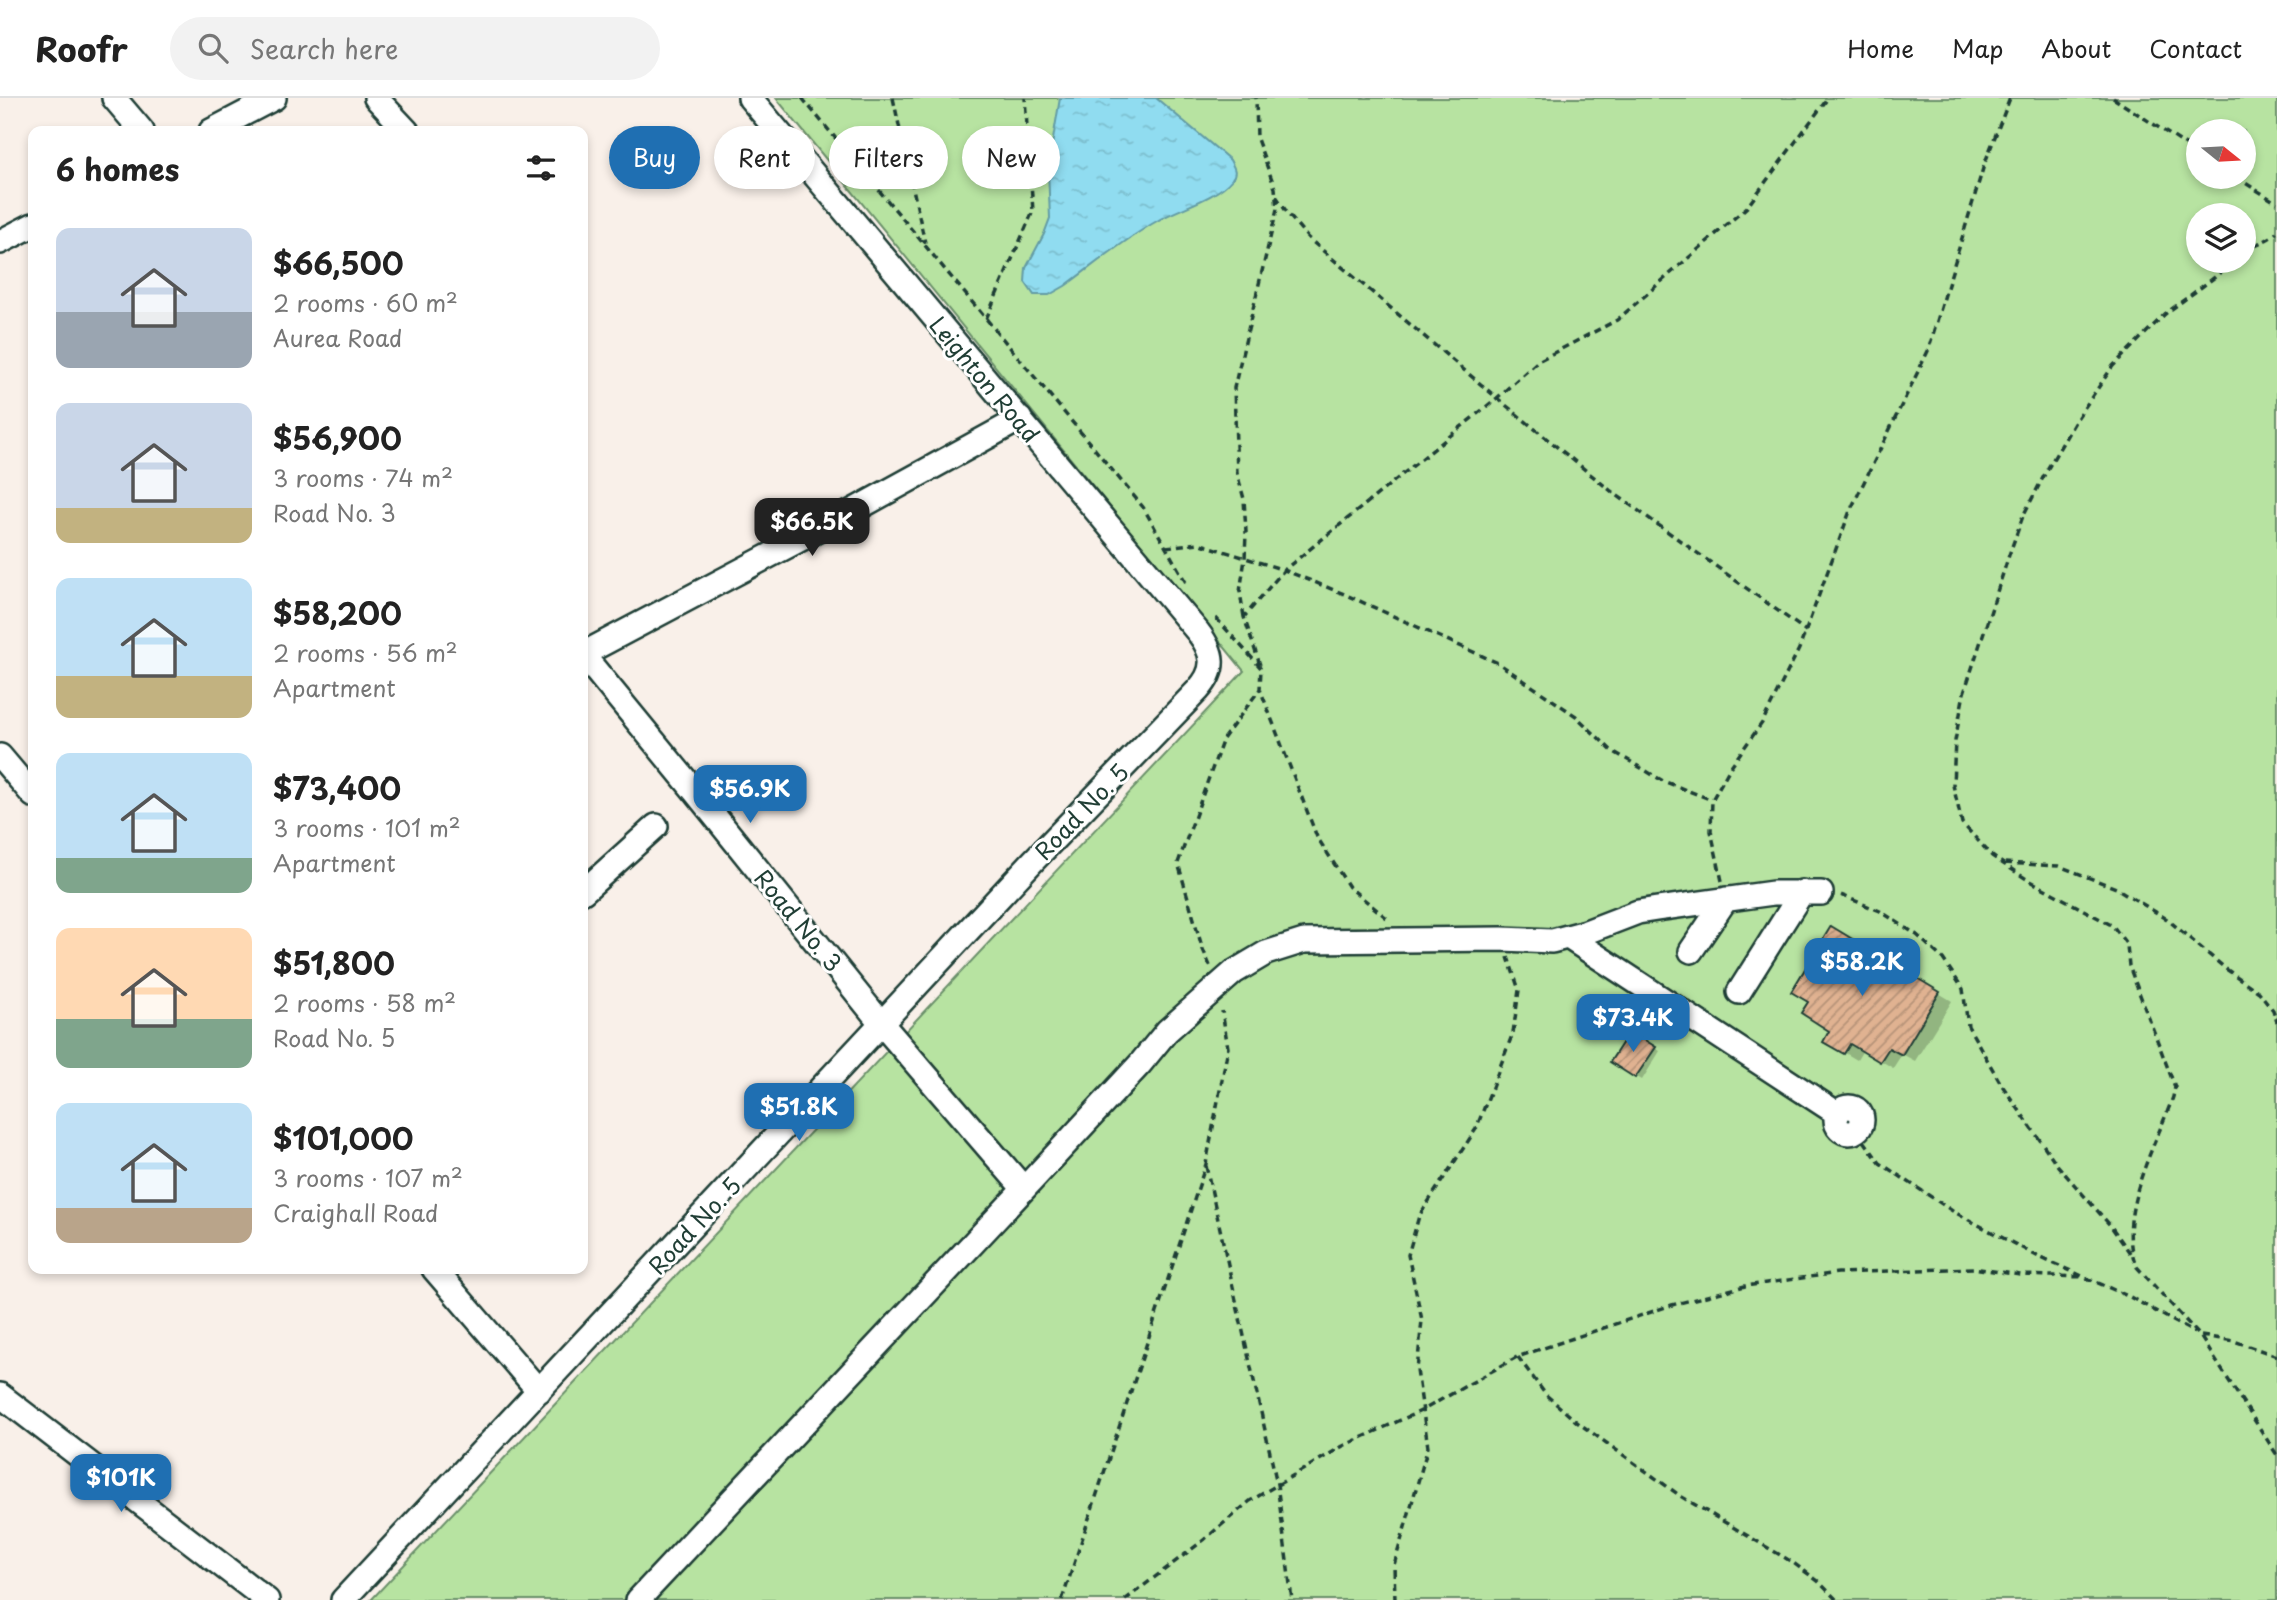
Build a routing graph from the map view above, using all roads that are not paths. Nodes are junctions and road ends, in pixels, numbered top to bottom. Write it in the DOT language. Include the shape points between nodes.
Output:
graph roads {
  1 [pos="114,98"];
  2 [pos="274,98"];
  3 [pos="376,98"];
  4 [pos="750,98"];
  5 [pos="138,126"];
  6 [pos="221,126"];
  7 [pos="402,126"];
  8 [pos="28,228"];
  9 [pos="0,242"];
  10 [pos="1020,419"];
  11 [pos="588,652"];
  12 [pos="588,661"];
  13 [pos="1212,664"];
  14 [pos="0,756"];
  15 [pos="28,790"];
  16 [pos="656,826"];
  17 [pos="588,887"];
  18 [pos="1726,899"];
  19 [pos="1568,937"];
  20 [pos="1691,951"];
  21 [pos="1739,992"];
  22 [pos="881,1023"];
  23 [pos="1857,1131"];
  24 [pos="1024,1189"];
  25 [pos="438,1274"];
  26 [pos="539,1391"];
  27 [pos="0,1395"];
  28 [pos="267,1600"];
  29 [pos="344,1600"];
  30 [pos="638,1600"];
  1 -- 5 [label="street"];
  2 -- 6 [label="street"];
  3 -- 7 [label="street"];
  4 -- 10 [label="street, Leighton Road"];
  8 -- 9 [label="street"];
  10 -- 11 [label="street"];
  10 -- 13 [label="street, Leighton Road" via="1198,632 1210,649"];
  12 -- 22 [label="street, Road No. 3"];
  13 -- 22 [label="street, Road No. 5" via="1198,690"];
  14 -- 15 [label="street"];
  16 -- 17 [label="street"];
  18 -- 19 [label="street" via="1638,912"];
  18 -- 20 [label="street"];
  18 -- 21 [label="street" via="1812,892"];
  19 -- 23 [label="street" via="1838,1114 1848,1107 1856,1110 1862,1120"];
  19 -- 24 [label="street" via="1552,941 1304,941 1266,953 1234,972 1167,1031"];
  22 -- 24 [label="street, Road No. 3"];
  22 -- 26 [label="street, Road No. 5"];
  24 -- 30 [label="street"];
  25 -- 26 [label="street"];
  26 -- 29 [label="street, Road No. 5"];
  27 -- 28 [label="street"];
}
